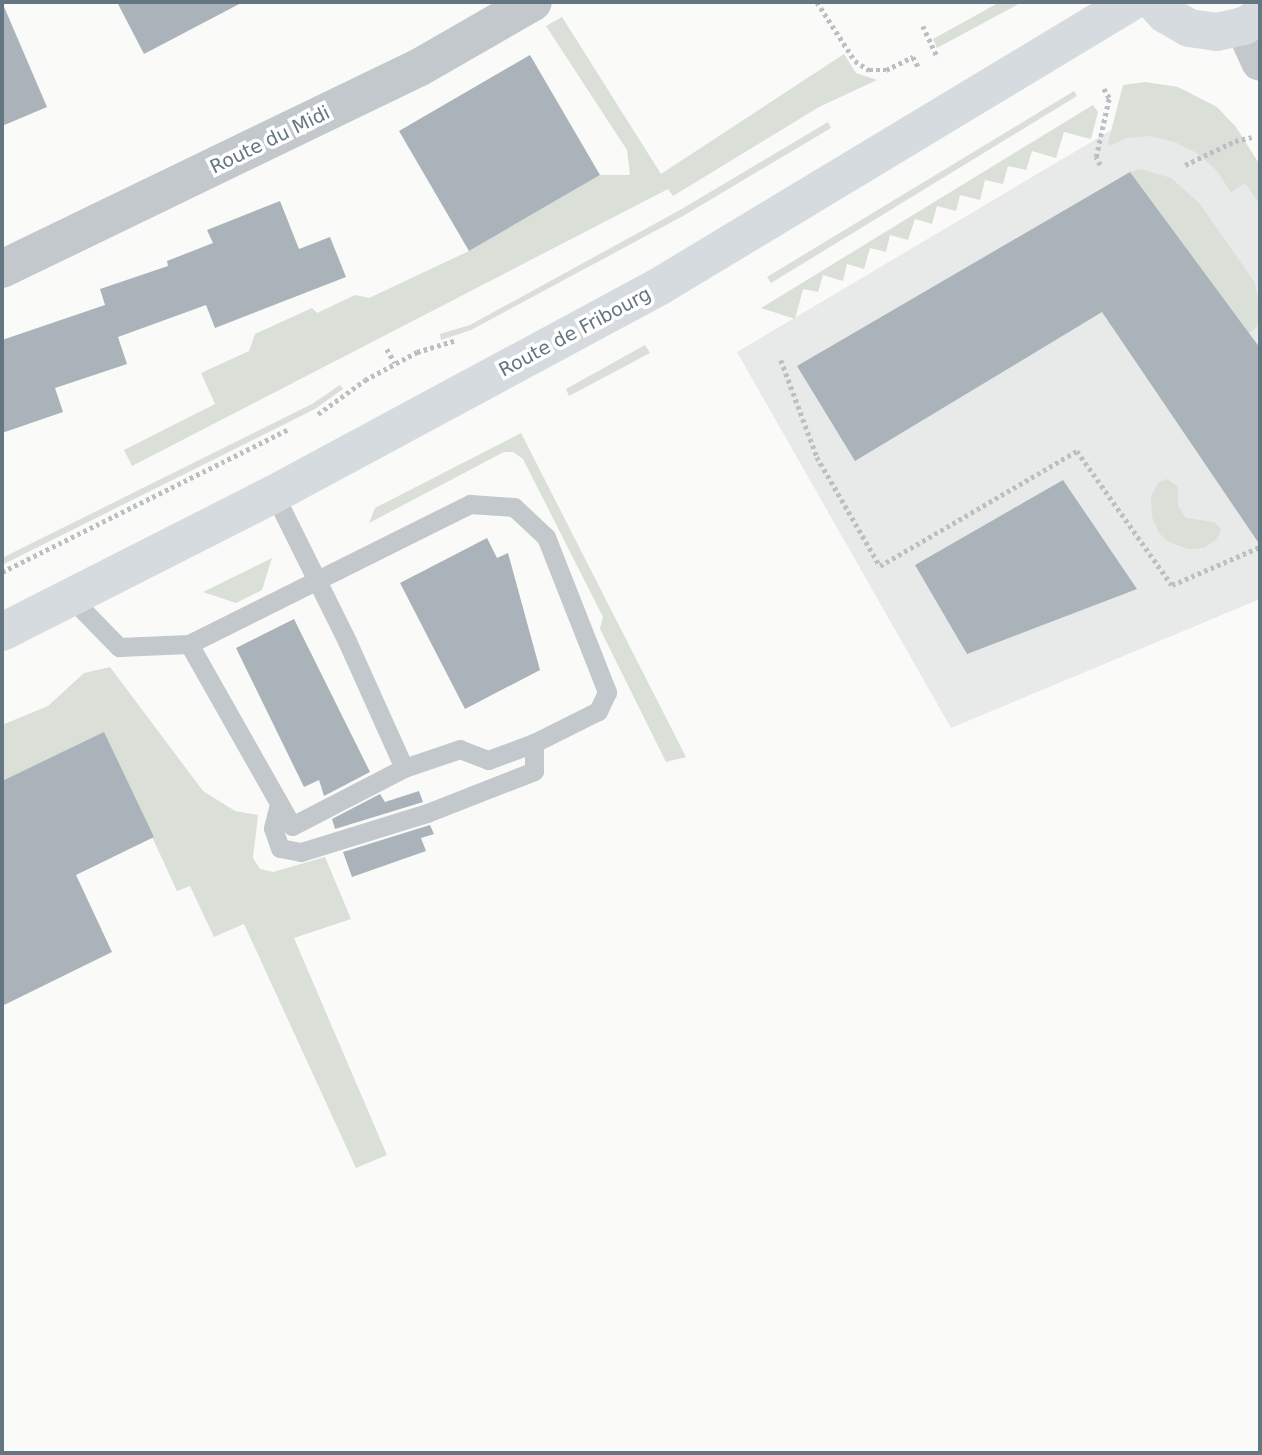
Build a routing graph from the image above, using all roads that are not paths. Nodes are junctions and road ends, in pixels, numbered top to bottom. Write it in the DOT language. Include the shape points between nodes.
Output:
graph roads {
  1 [pos="533,2"];
  2 [pos="1131,2"];
  3 [pos="1154,2"];
  4 [pos="1252,21"];
  5 [pos="1260,62"];
  6 [pos="2,269"];
  7 [pos="274,494"];
  8 [pos="316,580"];
  9 [pos="71,598"];
  10 [pos="2,632"];
  11 [pos="189,645"];
  12 [pos="534,743"];
  13 [pos="404,768"];
  14 [pos="279,804"];
  1 -- 6 [label="street, Route du Midi" via="420,67"];
  2 -- 7 [label="main road, Route de Fribourg" via="660,286"];
  3 -- 4 [label="main road" via="1189,27 1217,32"];
  4 -- 5 [label="street"];
  7 -- 8 [label="lane"];
  7 -- 9 [label="main road, Route de Fribourg"];
  8 -- 11 [label="lane"];
  8 -- 12 [label="lane" via="470,504 514,506 546,537 607,692 598,712"];
  8 -- 13 [label="lane"];
  9 -- 10 [label="main road, Route de Fribourg"];
  9 -- 11 [label="lane" via="119,647"];
  11 -- 14 [label="lane"];
  12 -- 13 [label="lane" via="488,760 460,749"];
  12 -- 14 [label="lane" via="534,771 426,813 301,852 280,848 273,828"];
  13 -- 14 [label="lane" via="292,826"];
}
